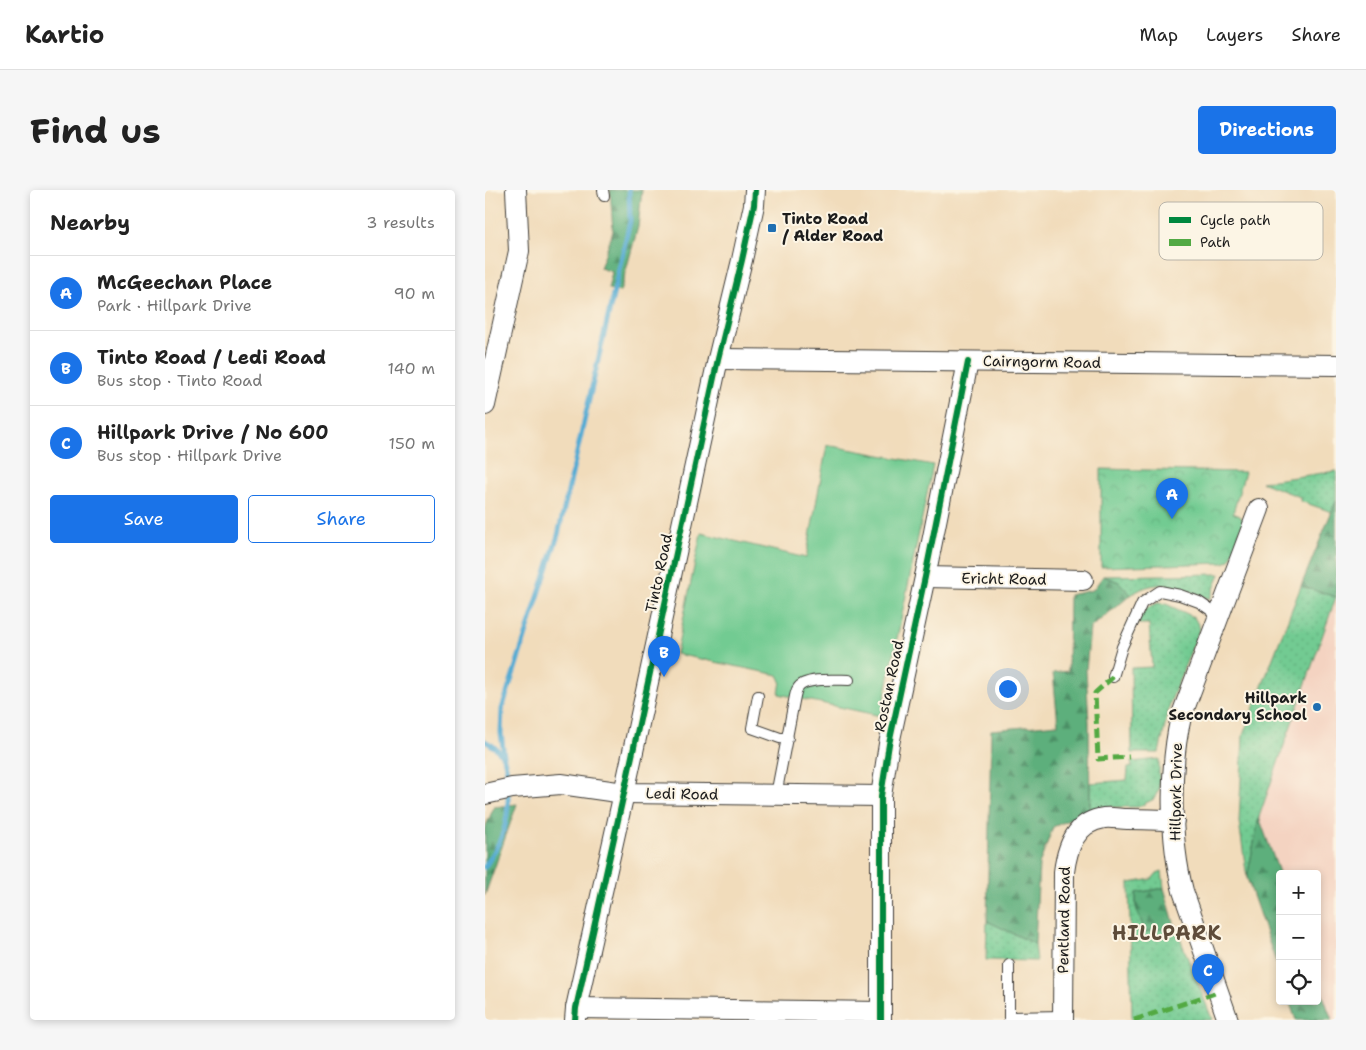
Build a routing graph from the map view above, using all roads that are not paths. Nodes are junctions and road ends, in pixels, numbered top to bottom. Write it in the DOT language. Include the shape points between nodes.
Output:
graph roads {
  1 [pos="516,190"];
  2 [pos="755,190"];
  3 [pos="718,359"];
  4 [pos="968,362"];
  5 [pos="1336,365"];
  6 [pos="485,405"];
  7 [pos="1259,509"];
  8 [pos="925,577"];
  9 [pos="1083,580"];
  10 [pos="1219,616"];
  11 [pos="1113,677"];
  12 [pos="849,680"];
  13 [pos="759,696"];
  14 [pos="788,738"];
  15 [pos="499,791"];
  16 [pos="624,793"];
  17 [pos="776,795"];
  18 [pos="881,796"];
  19 [pos="1173,820"];
  20 [pos="1009,965"];
  21 [pos="575,1014"];
  22 [pos="881,1016"];
  23 [pos="1009,1018"];
  24 [pos="1063,1018"];
  25 [pos="1228,1020"];
  1 -- 6 [label="street" via="519,251"];
  2 -- 3 [label="street, Tinto Road"];
  3 -- 4 [label="street, Cairngorm Road"];
  3 -- 16 [label="street, Tinto Road"];
  4 -- 5 [label="street, Cairngorm Road"];
  4 -- 8 [label="street, Rostan Road"];
  7 -- 10 [label="street, Hillpark Drive"];
  8 -- 9 [label="street, Ericht Road"];
  8 -- 18 [label="street, Rostan Road"];
  10 -- 11 [label="lane" via="1180,594 1160,592 1142,602"];
  10 -- 19 [label="street, Hillpark Drive" via="1181,717 1176,739"];
  12 -- 14 [label="lane" via="813,681 797,688"];
  13 -- 14 [label="lane" via="752,728"];
  14 -- 17 [label="lane"];
  15 -- 16 [label="street, Ledi Road" via="561,784"];
  16 -- 17 [label="street, Ledi Road"];
  16 -- 21 [label="street, Tinto Road"];
  17 -- 18 [label="street, Ledi Road"];
  18 -- 22 [label="street, Rostan Road"];
  19 -- 24 [label="street, Pentland Road" via="1104,818 1083,827 1071,843 1064,872"];
  19 -- 25 [label="street, Hillpark Drive" via="1175,853 1183,891"];
  20 -- 23 [label="lane"];
  21 -- 22 [label="street"];
  23 -- 24 [label="lane"];
}
